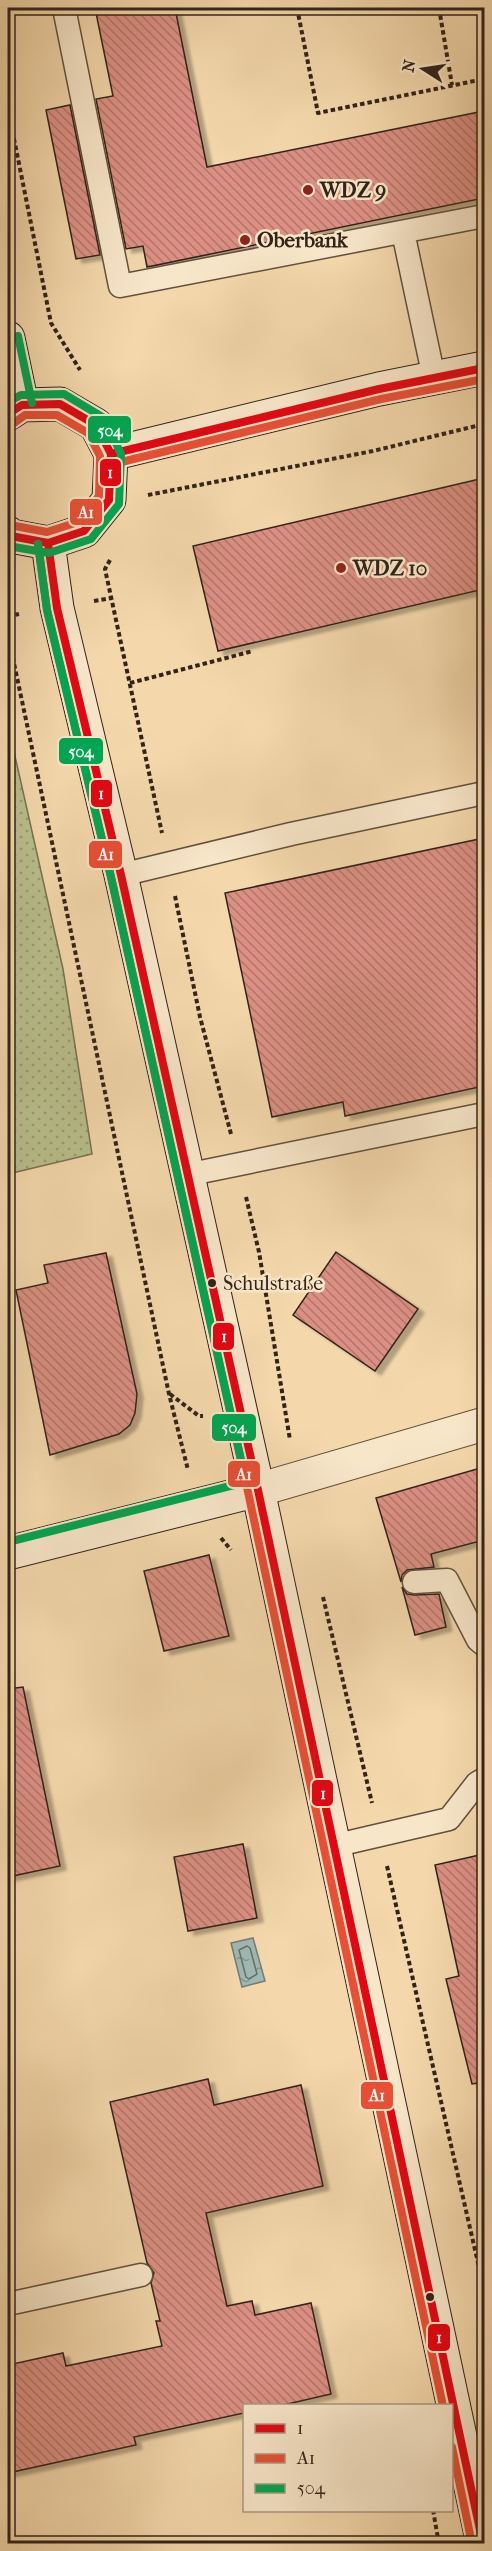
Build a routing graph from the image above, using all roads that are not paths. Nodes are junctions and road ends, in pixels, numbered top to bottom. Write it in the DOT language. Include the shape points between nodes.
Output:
graph roads {
  1 [pos="64,8"];
  2 [pos="484,216"];
  3 [pos="403,232"];
  4 [pos="8,338"];
  5 [pos="484,368"];
  6 [pos="434,378"];
  7 [pos="15,409"];
  8 [pos="111,454"];
  9 [pos="8,533"];
  10 [pos="48,543"];
  11 [pos="484,793"];
  12 [pos="121,875"];
  13 [pos="484,1114"];
  14 [pos="186,1175"];
  15 [pos="484,1424"];
  16 [pos="258,1490"];
  17 [pos="8,1552"];
  18 [pos="414,1582"];
  19 [pos="484,1645"];
  20 [pos="484,1779"];
  21 [pos="333,1846"];
  22 [pos="141,2275"];
  23 [pos="8,2304"];
  24 [pos="453,2404"];
  25 [pos="453,2404"];
  26 [pos="483,2544"];
  1 -- 3 [label="lane" via="120,286"];
  2 -- 3 [label="lane"];
  3 -- 6 [label="lane"];
  4 -- 7 [label="main road"];
  5 -- 6 [label="main road"];
  6 -- 8 [label="main road"];
  7 -- 8 [label="main road" via="60,404 96,425"];
  8 -- 10 [label="main road" via="109,501 84,531"];
  9 -- 10 [label="main road"];
  10 -- 12 [label="main road" via="57,608"];
  11 -- 12 [label="lane"];
  12 -- 14 [label="main road"];
  13 -- 14 [label="lane"];
  14 -- 16 [label="main road"];
  15 -- 16 [label="main road"];
  16 -- 17 [label="main road"];
  16 -- 21 [label="main road"];
  18 -- 19 [label="lane" via="447,1580"];
  20 -- 21 [label="lane" via="449,1819"];
  21 -- 25 [label="main road"];
  22 -- 23 [label="lane"];
  24 -- 26 [label="main road"];
}
